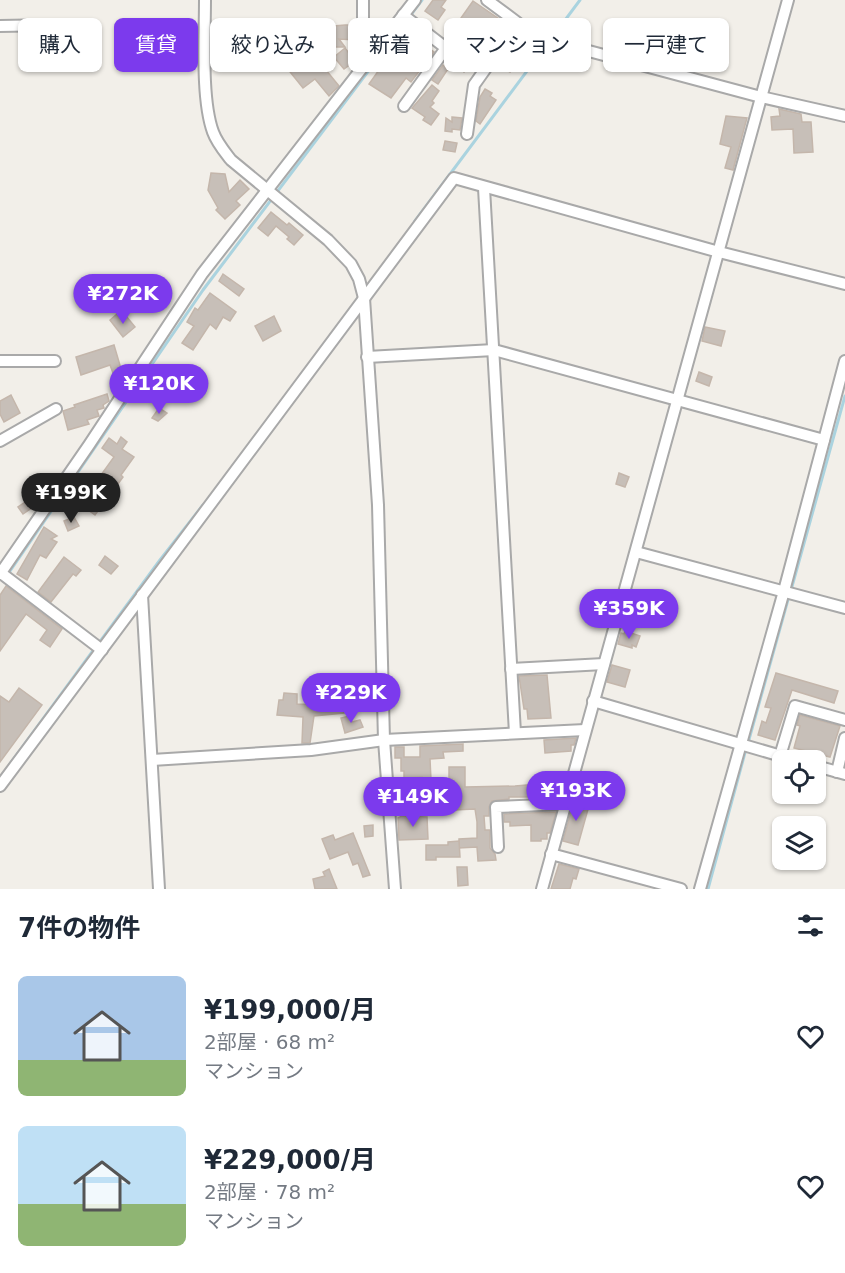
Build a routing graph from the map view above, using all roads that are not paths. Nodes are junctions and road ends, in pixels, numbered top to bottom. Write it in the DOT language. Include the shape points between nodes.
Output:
graph roads {
  1 [pos="205,0"];
  2 [pos="363,0"];
  3 [pos="415,0"];
  4 [pos="487,0"];
  5 [pos="788,0"];
  6 [pos="403,15"];
  7 [pos="363,18"];
  8 [pos="401,18"];
  9 [pos="0,26"];
  10 [pos="18,26"];
  11 [pos="591,52"];
  12 [pos="359,72"];
  13 [pos="761,97"];
  14 [pos="404,106"];
  15 [pos="845,116"];
  16 [pos="467,134"];
  17 [pos="484,188"];
  18 [pos="267,191"];
  19 [pos="719,252"];
  20 [pos="845,284"];
  21 [pos="364,298"];
  22 [pos="494,350"];
  23 [pos="367,357"];
  24 [pos="0,361"];
  25 [pos="55,361"];
  26 [pos="845,361"];
  27 [pos="678,401"];
  28 [pos="56,410"];
  29 [pos="824,440"];
  30 [pos="0,441"];
  31 [pos="636,552"];
  32 [pos="0,574"];
  33 [pos="784,591"];
  34 [pos="142,595"];
  35 [pos="845,608"];
  36 [pos="102,650"];
  37 [pos="604,664"];
  38 [pos="511,669"];
  39 [pos="593,701"];
  40 [pos="845,720"];
  41 [pos="585,730"];
  42 [pos="514,733"];
  43 [pos="384,740"];
  44 [pos="845,741"];
  45 [pos="740,746"];
  46 [pos="782,750"];
  47 [pos="772,754"];
  48 [pos="152,760"];
  49 [pos="826,769"];
  50 [pos="841,773"];
  51 [pos="0,786"];
  52 [pos="438,787"];
  53 [pos="388,789"];
  54 [pos="565,804"];
  55 [pos="498,847"];
  56 [pos="551,854"];
  57 [pos="159,889"];
  58 [pos="395,889"];
  59 [pos="542,889"];
  60 [pos="681,889"];
  61 [pos="700,889"];
  1 -- 18 [label="street" via="207,111 214,134 231,160"];
  2 -- 7 [label="street"];
  3 -- 6 [label="street"];
  4 -- 16 [label="street" via="518,23 474,85"];
  5 -- 13 [label="street"];
  6 -- 8 [label="street"];
  6 -- 14 [label="street" via="446,48"];
  9 -- 10 [label="street"];
  11 -- 13 [label="street"];
  12 -- 18 [label="street"];
  13 -- 15 [label="street"];
  13 -- 19 [label="street"];
  17 -- 19 [label="street"];
  17 -- 21 [label="street" via="454,178"];
  17 -- 22 [label="street"];
  18 -- 21 [label="street" via="328,240 351,264"];
  18 -- 32 [label="street" via="202,274"];
  19 -- 20 [label="street"];
  19 -- 27 [label="street"];
  21 -- 23 [label="street"];
  21 -- 34 [label="street"];
  22 -- 23 [label="street"];
  22 -- 27 [label="street"];
  22 -- 38 [label="street"];
  23 -- 43 [label="street" via="378,505"];
  24 -- 25 [label="street"];
  26 -- 29 [label="street"];
  27 -- 29 [label="street"];
  27 -- 31 [label="street"];
  28 -- 30 [label="street"];
  29 -- 33 [label="street"];
  31 -- 33 [label="street"];
  31 -- 37 [label="street"];
  32 -- 36 [label="street"];
  33 -- 35 [label="street"];
  33 -- 45 [label="street"];
  34 -- 36 [label="street"];
  34 -- 48 [label="street"];
  36 -- 51 [label="street"];
  37 -- 38 [label="street"];
  37 -- 39 [label="street"];
  38 -- 42 [label="street"];
  39 -- 41 [label="street"];
  39 -- 45 [label="street"];
  40 -- 46 [label="street" via="795,706"];
  41 -- 42 [label="street"];
  41 -- 54 [label="street"];
  42 -- 43 [label="street"];
  43 -- 48 [label="street" via="311,750"];
  43 -- 53 [label="street"];
  44 -- 50 [label="street"];
  45 -- 47 [label="street"];
  45 -- 61 [label="street"];
  48 -- 57 [label="street"];
  49 -- 50 [label="street"];
  52 -- 53 [label="street"];
  53 -- 58 [label="street"];
  54 -- 55 [label="street" via="496,807"];
  54 -- 56 [label="street"];
  56 -- 59 [label="street"];
  56 -- 60 [label="street"];
}
